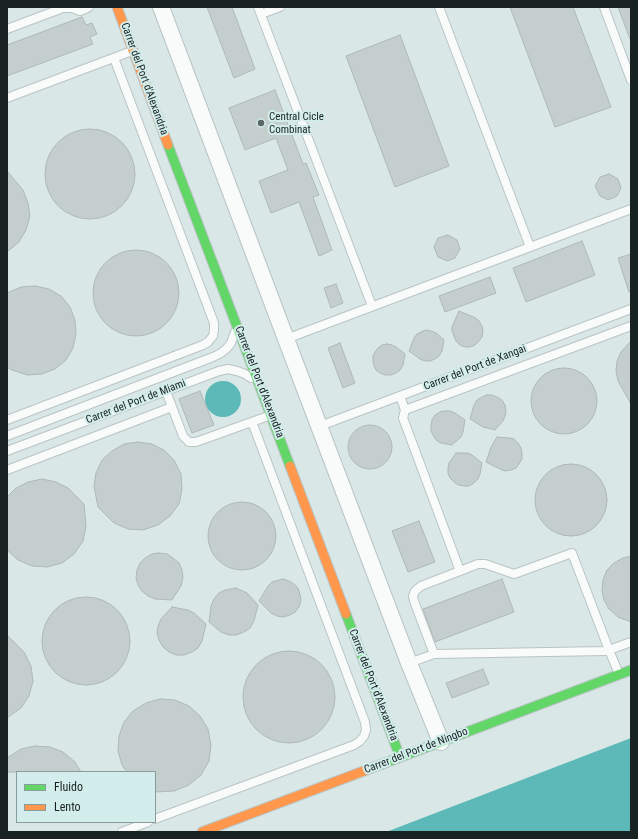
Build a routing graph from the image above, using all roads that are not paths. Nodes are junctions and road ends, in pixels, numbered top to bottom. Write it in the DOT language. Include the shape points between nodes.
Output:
graph roads {
  1 [pos="63,7"];
  2 [pos="89,7"];
  3 [pos="117,7"];
  4 [pos="162,7"];
  5 [pos="280,7"];
  6 [pos="439,7"];
  7 [pos="604,7"];
  8 [pos="260,11"];
  9 [pos="7,29"];
  10 [pos="133,51"];
  11 [pos="114,58"];
  12 [pos="631,80"];
  13 [pos="7,98"];
  14 [pos="631,209"];
  15 [pos="530,247"];
  16 [pos="372,306"];
  17 [pos="631,309"];
  18 [pos="234,318"];
  19 [pos="631,326"];
  20 [pos="286,338"];
  21 [pos="261,389"];
  22 [pos="166,391"];
  23 [pos="400,396"];
  24 [pos="172,407"];
  25 [pos="405,410"];
  26 [pos="271,415"];
  27 [pos="7,420"];
  28 [pos="252,422"];
  29 [pos="320,426"];
  30 [pos="7,436"];
  31 [pos="7,451"];
  32 [pos="7,470"];
  33 [pos="460,571"];
  34 [pos="631,642"];
  35 [pos="609,650"];
  36 [pos="434,654"];
  37 [pos="409,664"];
  38 [pos="631,670"];
  39 [pos="619,675"];
  40 [pos="441,742"];
  41 [pos="400,757"];
  42 [pos="156,820"];
  43 [pos="145,823"];
  44 [pos="122,832"];
  45 [pos="202,832"];
  1 -- 2 [label="lane" via="80,11"];
  1 -- 9 [label="lane"];
  3 -- 10 [label="street, Carrer del Port d'Alexandria"];
  4 -- 20 [label="street"];
  5 -- 8 [label="lane"];
  6 -- 15 [label="lane"];
  7 -- 12 [label="lane"];
  8 -- 16 [label="lane"];
  10 -- 11 [label="lane"];
  10 -- 18 [label="street, Carrer del Port d'Alexandria"];
  11 -- 13 [label="lane"];
  11 -- 27 [label="lane" via="214,323 213,336 203,346"];
  14 -- 15 [label="lane"];
  15 -- 16 [label="lane"];
  16 -- 20 [label="lane"];
  17 -- 23 [label="lane, Carrer del Port de Xangai"];
  18 -- 21 [label="street, Carrer del Port d'Alexandria"];
  18 -- 30 [label="lane, Carrer del Port de Miami" via="236,328 232,343 214,357"];
  19 -- 25 [label="lane"];
  20 -- 29 [label="street"];
  21 -- 22 [label="lane, Carrer del Port de Miami" via="245,374 228,369"];
  21 -- 26 [label="street, Carrer del Port d'Alexandria"];
  22 -- 24 [label="lane"];
  22 -- 31 [label="lane, Carrer del Port de Miami"];
  23 -- 25 [label="lane"];
  23 -- 29 [label="lane, Carrer del Port de Xangai"];
  24 -- 28 [label="lane" via="183,436 193,443"];
  24 -- 32 [label="lane"];
  25 -- 33 [label="lane" via="403,418"];
  26 -- 28 [label="lane"];
  26 -- 41 [label="street, Carrer del Port d'Alexandria"];
  28 -- 42 [label="lane" via="366,730 364,736 354,745"];
  29 -- 37 [label="street"];
  33 -- 35 [label="lane" via="482,563 514,574 572,553"];
  33 -- 36 [label="lane" via="421,586 413,596"];
  34 -- 35 [label="lane"];
  35 -- 36 [label="lane"];
  35 -- 39 [label="lane"];
  36 -- 37 [label="lane"];
  37 -- 40 [label="street"];
  38 -- 39 [label="street, Carrer del Port de Ningbo"];
  39 -- 40 [label="street, Carrer del Port de Ningbo"];
  40 -- 41 [label="street, Carrer del Port de Ningbo"];
  41 -- 45 [label="street, Carrer del Port de Ningbo"];
  43 -- 44 [label="lane"];
}
